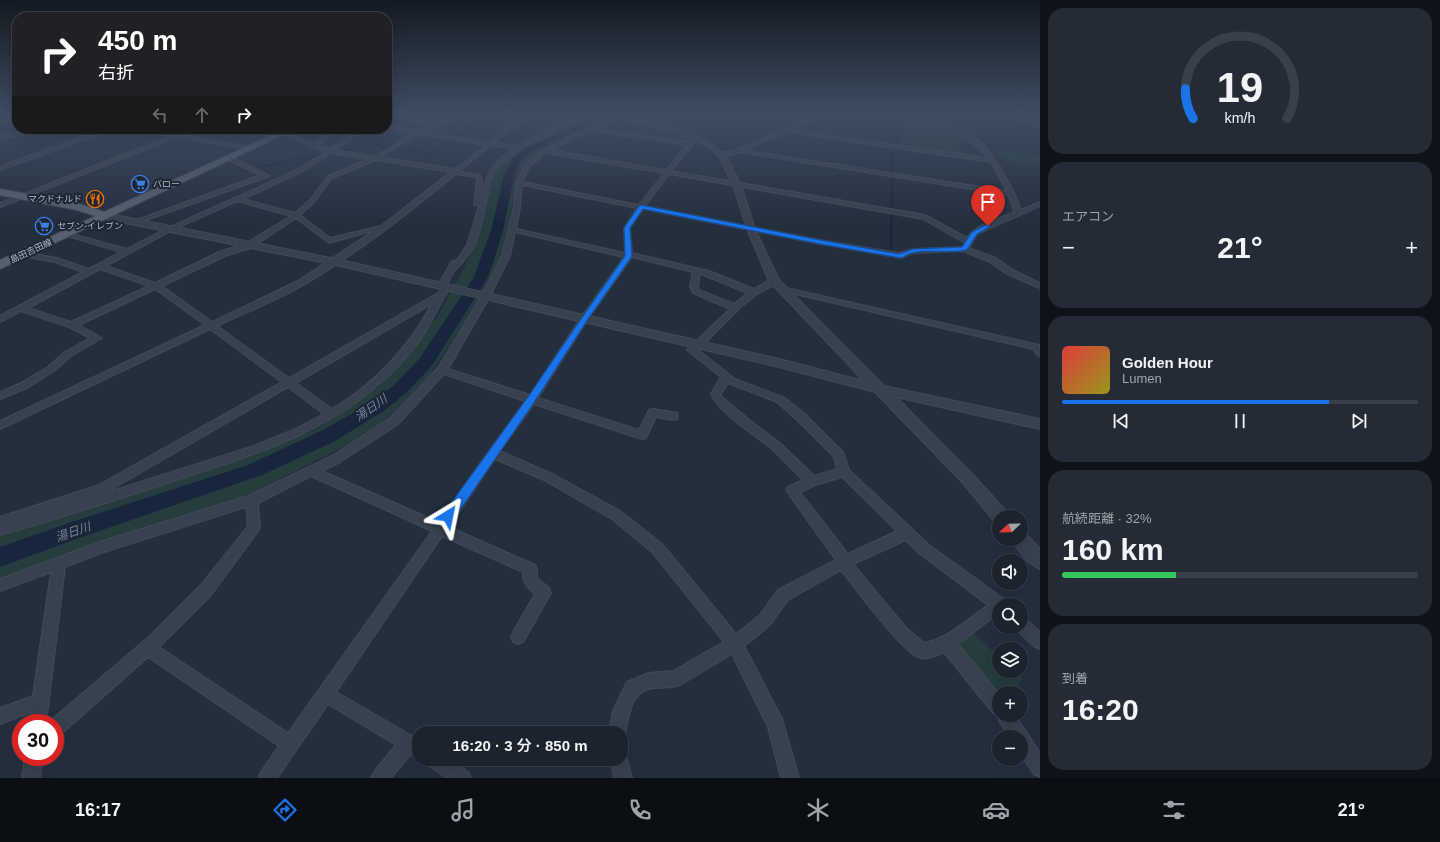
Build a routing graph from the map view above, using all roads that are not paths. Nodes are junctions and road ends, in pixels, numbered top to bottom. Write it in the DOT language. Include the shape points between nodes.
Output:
graph roads {
  1 [pos="50,150"];
  2 [pos="139,150"];
  3 [pos="246,150"];
  4 [pos="324,150"];
  5 [pos="334,150"];
  6 [pos="388,150"];
  7 [pos="481,150"];
  8 [pos="514,150"];
  9 [pos="685,150"];
  10 [pos="716,150"];
  11 [pos="742,150"];
  12 [pos="918,150"];
  13 [pos="985,150"];
  14 [pos="545,151"];
  15 [pos="738,152"];
  16 [pos="330,153"];
  17 [pos="722,155"];
  18 [pos="229,158"];
  19 [pos="374,159"];
  20 [pos="994,161"];
  21 [pos="0,168"];
  22 [pos="455,172"];
  23 [pos="668,172"];
  24 [pos="265,175"];
  25 [pos="489,176"];
  26 [pos="478,177"];
  27 [pos="278,181"];
  28 [pos="519,183"];
  29 [pos="737,185"];
  30 [pos="0,192"];
  31 [pos="1011,194"];
  32 [pos="24,196"];
  33 [pos="237,199"];
  34 [pos="3,202"];
  35 [pos="1040,204"];
  36 [pos="641,207"];
  37 [pos="296,214"];
  38 [pos="1019,214"];
  39 [pos="105,216"];
  40 [pos="136,222"];
  41 [pos="383,226"];
  42 [pos="170,229"];
  43 [pos="751,229"];
  44 [pos="513,230"];
  45 [pos="66,234"];
  46 [pos="966,245"];
  47 [pos="248,246"];
  48 [pos="126,252"];
  49 [pos="25,254"];
  50 [pos="629,255"];
  51 [pos="336,262"];
  52 [pos="0,265"];
  53 [pos="99,266"];
  54 [pos="452,269"];
  55 [pos="698,271"];
  56 [pos="88,272"];
  57 [pos="774,281"];
  58 [pos="157,286"];
  59 [pos="1040,286"];
  60 [pos="443,289"];
  61 [pos="782,289"];
  62 [pos="754,292"];
  63 [pos="486,296"];
  64 [pos="20,308"];
  65 [pos="735,308"];
  66 [pos="0,319"];
  67 [pos="584,319"];
  68 [pos="72,325"];
  69 [pos="212,325"];
  70 [pos="698,345"];
  71 [pos="1039,349"];
  72 [pos="442,370"];
  73 [pos="726,377"];
  74 [pos="289,382"];
  75 [pos="880,389"];
  76 [pos="0,396"];
  77 [pos="532,399"];
  78 [pos="332,414"];
  79 [pos="673,416"];
  80 [pos="1040,424"];
  81 [pos="0,425"];
  82 [pos="493,453"];
  83 [pos="310,471"];
  84 [pos="844,472"];
  85 [pos="812,481"];
  86 [pos="252,500"];
  87 [pos="995,510"];
  88 [pos="0,522"];
  89 [pos="440,529"];
  90 [pos="0,530"];
  91 [pos="907,533"];
  92 [pos="1026,546"];
  93 [pos="1040,561"];
  94 [pos="845,562"];
  95 [pos="59,564"];
  96 [pos="0,585"];
  97 [pos="992,599"];
  98 [pos="992,611"];
  99 [pos="1028,631"];
  100 [pos="518,637"];
  101 [pos="1040,642"];
  102 [pos="947,643"];
  103 [pos="734,644"];
  104 [pos="147,648"];
  105 [pos="325,694"];
  106 [pos="992,698"];
  107 [pos="40,700"];
  108 [pos="39,714"];
  109 [pos="0,716"];
  110 [pos="64,720"];
  111 [pos="619,726"];
  112 [pos="290,744"];
  113 [pos="412,744"];
  114 [pos="412,747"];
  115 [pos="1028,750"];
  116 [pos="33,766"];
  117 [pos="444,766"];
  118 [pos="620,766"];
  119 [pos="1040,768"];
  120 [pos="31,778"];
  121 [pos="267,778"];
  122 [pos="380,778"];
  123 [pos="462,778"];
  124 [pos="623,778"];
  125 [pos="790,778"];
  1 -- 21 [label="street"];
  2 -- 32 [label="street"];
  3 -- 18 [label="main road, 島田吉田線"];
  4 -- 16 [label="street"];
  5 -- 16 [label="street"];
  6 -- 19 [label="street"];
  7 -- 22 [label="street"];
  8 -- 25 [label="street"];
  9 -- 23 [label="street"];
  10 -- 17 [label="street"];
  11 -- 15 [label="street"];
  12 -- 20 [label="street"];
  13 -- 20 [label="street"];
  14 -- 23 [label="street"];
  14 -- 28 [label="street" via="528,166"];
  15 -- 17 [label="street"];
  15 -- 31 [label="street"];
  16 -- 19 [label="street"];
  16 -- 27 [label="street"];
  17 -- 29 [label="street"];
  18 -- 24 [label="street"];
  18 -- 39 [label="main road, 島田吉田線"];
  19 -- 22 [label="street"];
  19 -- 37 [label="street" via="330,177 312,201"];
  20 -- 31 [label="street" via="1003,174"];
  22 -- 26 [label="street"];
  22 -- 41 [label="street"];
  23 -- 29 [label="street"];
  23 -- 36 [label="street"];
  24 -- 27 [label="street"];
  24 -- 40 [label="street"];
  25 -- 26 [label="street"];
  25 -- 54 [label="street" via="478,227 461,262"];
  26 -- 54 [label="street" via="479,195 475,218"];
  27 -- 33 [label="street"];
  28 -- 36 [label="street"];
  28 -- 44 [label="street"];
  29 -- 43 [label="street"];
  29 -- 46 [label="street" via="929,219"];
  30 -- 32 [label="main road"];
  31 -- 38 [label="street"];
  32 -- 34 [label="street"];
  32 -- 39 [label="main road" via="79,207"];
  33 -- 37 [label="street"];
  33 -- 42 [label="street"];
  34 -- 39 [label="main road, 島田吉田線" via="64,213"];
  35 -- 38 [label="street"];
  36 -- 43 [label="street"];
  36 -- 50 [label="street" via="627,228"];
  37 -- 41 [label="street" via="329,241"];
  37 -- 47 [label="street"];
  38 -- 46 [label="street" via="974,233"];
  39 -- 40 [label="street"];
  39 -- 45 [label="main road, 島田吉田線"];
  40 -- 42 [label="street"];
  41 -- 51 [label="street"];
  42 -- 47 [label="street"];
  42 -- 48 [label="street"];
  43 -- 46 [label="street" via="896,256 913,251 954,250"];
  43 -- 57 [label="street"];
  44 -- 50 [label="street"];
  44 -- 63 [label="street" via="506,256"];
  45 -- 48 [label="street"];
  45 -- 49 [label="main road, 島田吉田線"];
  46 -- 59 [label="street" via="1010,272"];
  47 -- 51 [label="street"];
  47 -- 58 [label="street" via="222,254"];
  48 -- 53 [label="street"];
  49 -- 52 [label="main road, 島田吉田線"];
  49 -- 56 [label="street" via="57,260"];
  50 -- 55 [label="street"];
  50 -- 67 [label="street"];
  51 -- 60 [label="street"];
  51 -- 69 [label="street" via="301,283"];
  53 -- 56 [label="street"];
  53 -- 58 [label="street"];
  54 -- 60 [label="street"];
  55 -- 62 [label="street"];
  55 -- 65 [label="street" via="694,286 696,291"];
  56 -- 64 [label="street"];
  57 -- 61 [label="street"];
  57 -- 62 [label="street"];
  58 -- 68 [label="street"];
  58 -- 69 [label="street"];
  60 -- 63 [label="street"];
  60 -- 74 [label="street"];
  60 -- 78 [label="street" via="422,330 410,346 365,392"];
  61 -- 71 [label="street"];
  61 -- 75 [label="street"];
  62 -- 65 [label="street"];
  63 -- 67 [label="street"];
  63 -- 72 [label="street"];
  64 -- 66 [label="street"];
  64 -- 68 [label="street"];
  65 -- 70 [label="street"];
  67 -- 70 [label="street"];
  67 -- 77 [label="street"];
  68 -- 76 [label="street" via="97,338 68,354 51,369 28,383"];
  69 -- 74 [label="street"];
  69 -- 81 [label="street"];
  70 -- 73 [label="street" via="692,350"];
  70 -- 75 [label="street" via="779,362"];
  72 -- 77 [label="street"];
  72 -- 83 [label="street" via="393,422 336,459"];
  73 -- 84 [label="street" via="746,388 781,400 802,417 839,455"];
  73 -- 85 [label="street" via="716,394 718,400 777,447"];
  74 -- 78 [label="street"];
  74 -- 88 [label="street" via="103,489"];
  75 -- 80 [label="street"];
  75 -- 87 [label="street"];
  77 -- 79 [label="street" via="642,435 653,413"];
  77 -- 82 [label="street"];
  78 -- 90 [label="street" via="293,436 243,454"];
  82 -- 89 [label="street"];
  82 -- 103 [label="street" via="548,477 616,515 657,548"];
  83 -- 86 [label="street"];
  83 -- 89 [label="street"];
  84 -- 85 [label="street"];
  84 -- 91 [label="street"];
  85 -- 94 [label="street" via="792,490"];
  86 -- 95 [label="street" via="103,547"];
  86 -- 104 [label="street" via="254,527 206,590"];
  89 -- 100 [label="street" via="530,569 530,581 544,594"];
  89 -- 105 [label="street"];
  91 -- 94 [label="street"];
  91 -- 97 [label="street" via="924,549"];
  92 -- 93 [label="street"];
  94 -- 102 [label="street" via="901,634 922,650 933,649"];
  94 -- 103 [label="street" via="783,595 765,620"];
  95 -- 96 [label="street"];
  95 -- 107 [label="street"];
  98 -- 102 [label="street"];
  99 -- 101 [label="street"];
  102 -- 106 [label="street"];
  103 -- 111 [label="street" via="681,676 649,681 633,688 622,711"];
  103 -- 125 [label="street" via="776,725"];
  104 -- 110 [label="street"];
  104 -- 112 [label="street"];
  105 -- 112 [label="street"];
  105 -- 113 [label="street"];
  107 -- 108 [label="street"];
  107 -- 109 [label="street"];
  112 -- 121 [label="street"];
  114 -- 122 [label="street"];
  115 -- 119 [label="street"];
  116 -- 120 [label="street"];
  117 -- 123 [label="street"];
  118 -- 124 [label="street"];
}
